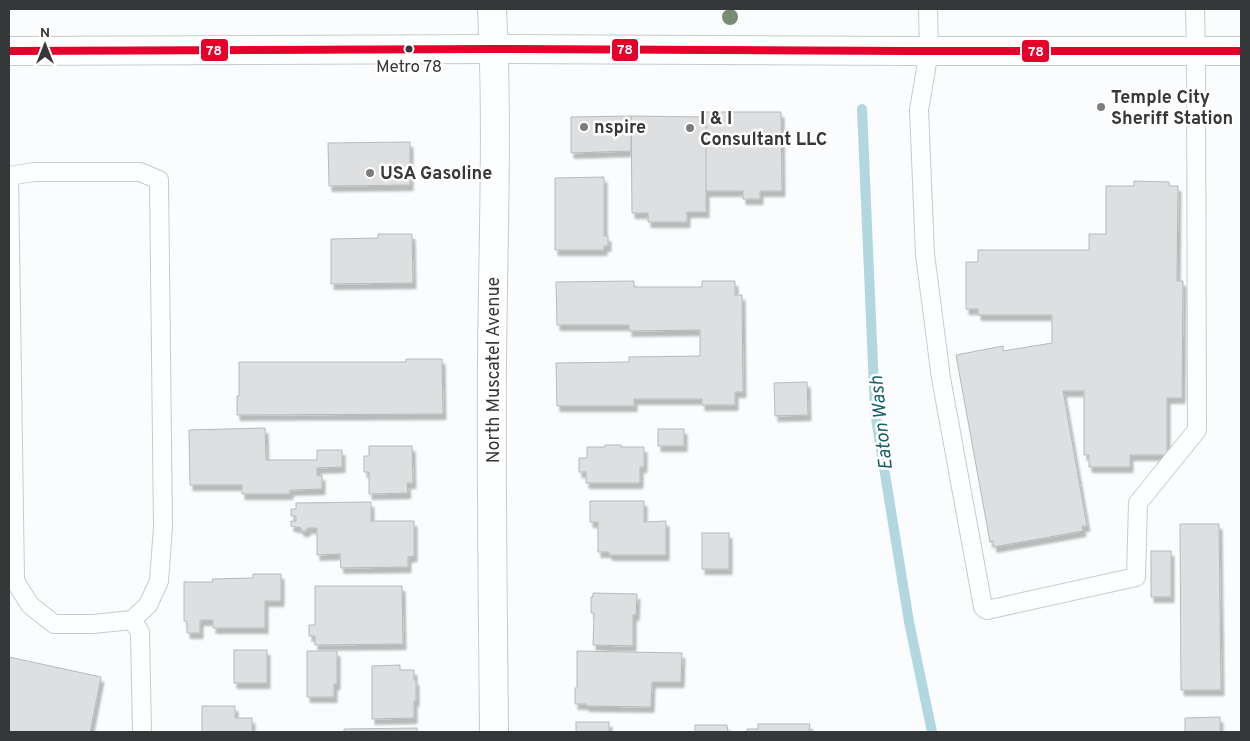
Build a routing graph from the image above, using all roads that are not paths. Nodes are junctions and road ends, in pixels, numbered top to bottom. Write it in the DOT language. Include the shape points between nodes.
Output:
graph roads {
  1 [pos="492,9"];
  2 [pos="928,9"];
  3 [pos="1195,9"];
  4 [pos="494,49"];
  5 [pos="9,50"];
  6 [pos="1196,50"];
  7 [pos="1241,50"];
  8 [pos="918,51"];
  9 [pos="9,176"];
  10 [pos="11,415"];
  11 [pos="132,620"];
  12 [pos="142,732"];
  13 [pos="494,732"];
  1 -- 4 [label="main road, North Muscatel Avenue"];
  2 -- 8 [label="lane"];
  3 -- 6 [label="lane"];
  4 -- 5 [label="main road"];
  4 -- 8 [label="main road"];
  4 -- 13 [label="main road, North Muscatel Avenue"];
  6 -- 7 [label="main road"];
  6 -- 8 [label="main road"];
  6 -- 8 [label="lane" via="1197,430 1138,503 1136,577 988,610 983,607 941,378 924,254"];
  9 -- 10 [label="lane"];
  9 -- 11 [label="lane" via="34,172 140,172 159,180 163,527 159,581 148,605"];
  10 -- 11 [label="lane" via="15,581 30,605 54,624"];
  11 -- 12 [label="lane" via="140,632"];
}
